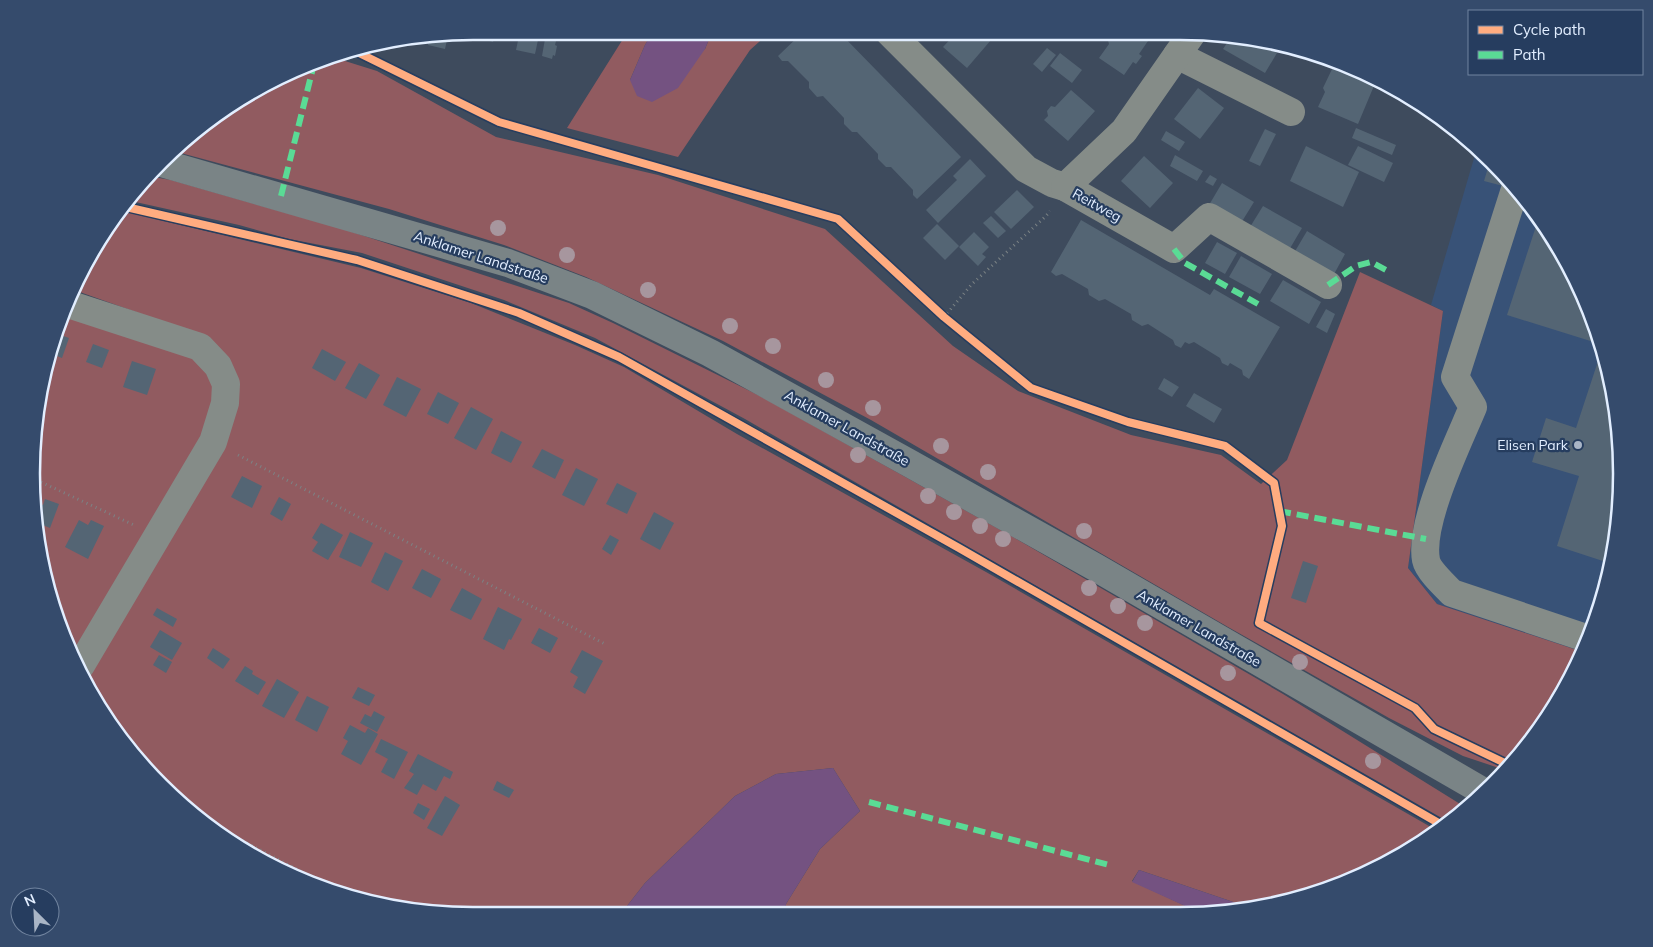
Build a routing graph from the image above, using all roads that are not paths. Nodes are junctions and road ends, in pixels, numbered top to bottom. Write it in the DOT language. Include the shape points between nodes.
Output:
graph roads {
  1 [pos="904,40"];
  2 [pos="1187,40"];
  3 [pos="1177,55"];
  4 [pos="1291,112"];
  5 [pos="169,165"];
  6 [pos="1066,187"];
  7 [pos="1512,197"];
  8 [pos="1328,285"];
  9 [pos="74,306"];
  10 [pos="1581,636"];
  11 [pos="83,661"];
  12 [pos="1477,788"];
  1 -- 6 [label="street, Reitweg" via="1026,169"];
  2 -- 3 [label="street"];
  3 -- 4 [label="street"];
  3 -- 6 [label="street" via="1124,131"];
  5 -- 12 [label="main road, Anklamer Landstraße" via="508,263 592,295 710,353 909,463"];
  6 -- 8 [label="street, Reitweg" via="1174,249 1209,216"];
  7 -- 10 [label="street" via="1455,377 1474,406 1433,504 1426,539 1426,561 1452,593"];
  9 -- 11 [label="street" via="200,346 218,366 226,384 225,403 212,442"];
}
